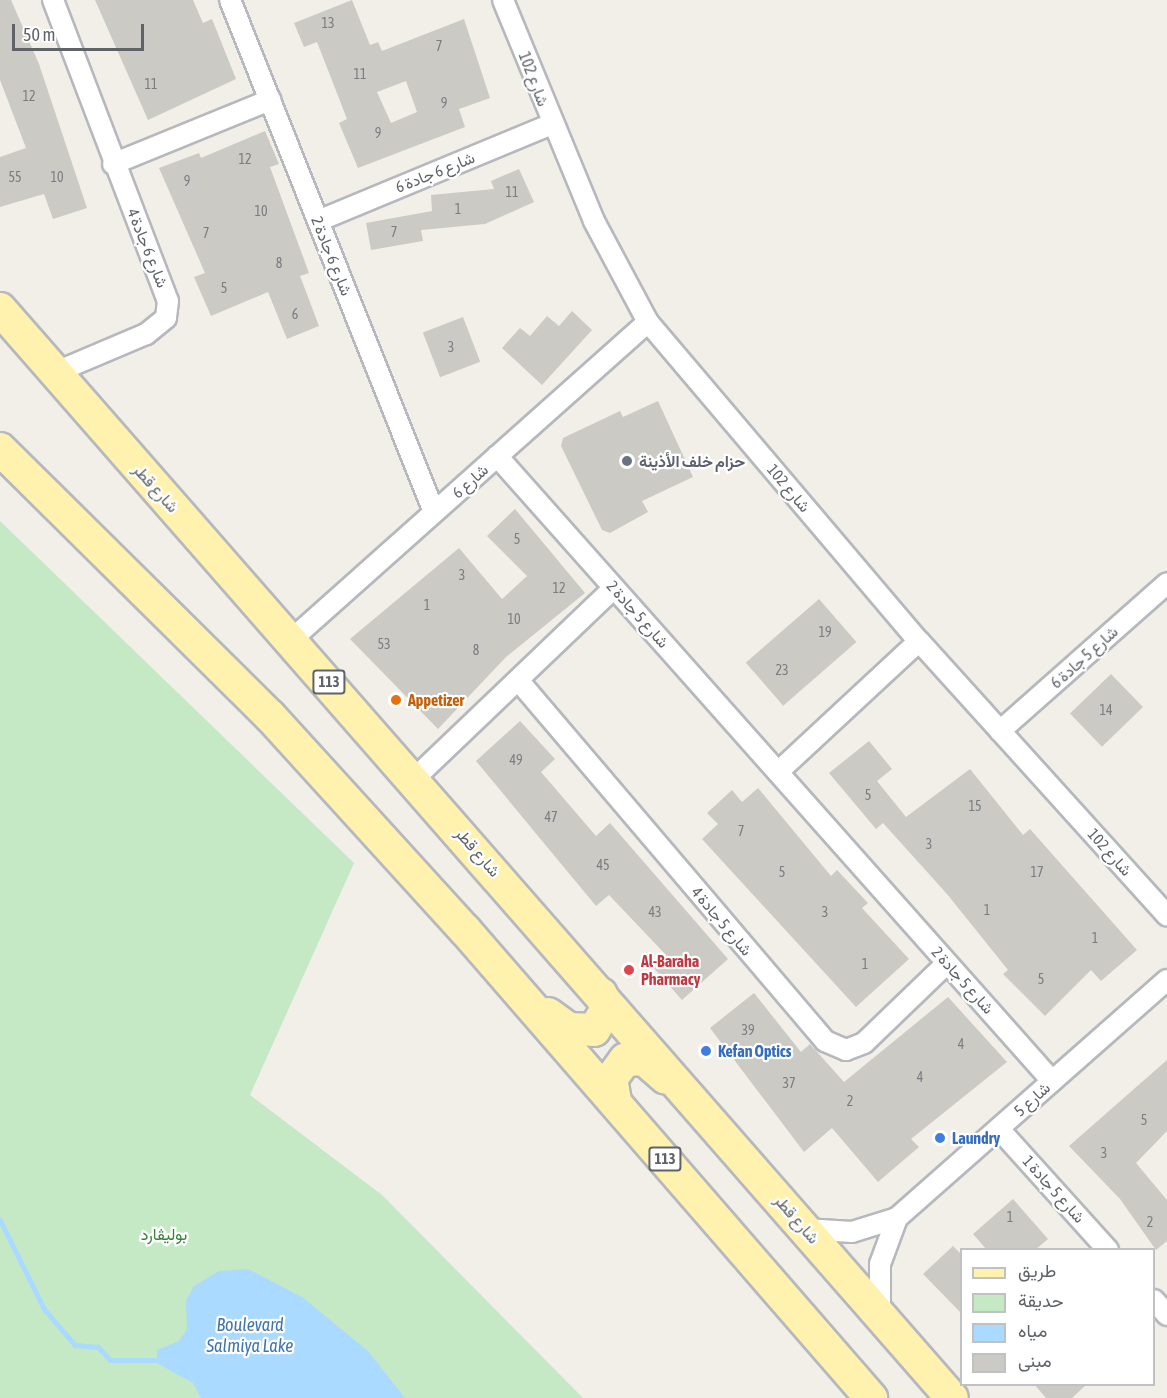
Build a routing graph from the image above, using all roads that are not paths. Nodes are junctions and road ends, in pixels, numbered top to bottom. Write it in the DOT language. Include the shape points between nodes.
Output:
graph roads {
  1 [pos="53,0"];
  2 [pos="230,0"];
  3 [pos="503,0"];
  4 [pos="270,100"];
  5 [pos="552,124"];
  6 [pos="113,164"];
  7 [pos="318,221"];
  8 [pos="0,309"];
  9 [pos="648,322"];
  10 [pos="54,373"];
  11 [pos="0,449"];
  12 [pos="497,456"];
  13 [pos="434,512"];
  14 [pos="1167,583"];
  15 [pos="614,588"];
  16 [pos="291,640"];
  17 [pos="919,640"];
  18 [pos="518,680"];
  19 [pos="1000,731"];
  20 [pos="778,772"];
  21 [pos="415,778"];
  22 [pos="1167,915"];
  23 [pos="947,963"];
  24 [pos="1167,980"];
  25 [pos="521,993"];
  26 [pos="601,994"];
  27 [pos="1052,1081"];
  28 [pos="615,1101"];
  29 [pos="706,1114"];
  30 [pos="999,1129"];
  31 [pos="897,1218"];
  32 [pos="805,1229"];
  33 [pos="1106,1248"];
  34 [pos="880,1312"];
  35 [pos="869,1393"];
  36 [pos="952,1398"];
  1 -- 6 [label="street, شارع 6 جادة 4"];
  2 -- 4 [label="street, شارع 6 جادة 2"];
  3 -- 5 [label="street, شارع 102"];
  4 -- 6 [label="street"];
  4 -- 7 [label="street, شارع 6 جادة 2"];
  5 -- 7 [label="street, شارع 6 جادة 6"];
  5 -- 9 [label="street, شارع 102" via="594,221"];
  6 -- 10 [label="street, شارع 6 جادة 4" via="164,282 166,318 146,334"];
  7 -- 13 [label="street, شارع 6 جادة 2"];
  8 -- 10 [label="main road, شارع قطر / 113"];
  9 -- 12 [label="street, شارع 6"];
  9 -- 17 [label="street, شارع 102"];
  10 -- 16 [label="main road, شارع قطر / 113"];
  11 -- 25 [label="main road, 113" via="270,716"];
  12 -- 13 [label="street, شارع 6"];
  12 -- 15 [label="street, شارع 5 جادة 2"];
  13 -- 16 [label="street, شارع 6"];
  14 -- 19 [label="street, شارع 5 جادة 6"];
  15 -- 18 [label="street"];
  15 -- 20 [label="street, شارع 5 جادة 2"];
  16 -- 21 [label="main road, شارع قطر / 113"];
  17 -- 19 [label="street, شارع 102"];
  17 -- 20 [label="street"];
  18 -- 21 [label="street"];
  18 -- 23 [label="street, شارع 5 جادة 4" via="825,1041 846,1050 864,1043"];
  19 -- 22 [label="street, شارع 102"];
  20 -- 23 [label="street, شارع 5 جادة 2"];
  21 -- 26 [label="main road, شارع قطر / 113"];
  23 -- 27 [label="street, شارع 5 جادة 2"];
  24 -- 27 [label="street, شارع 5"];
  25 -- 26 [label="main road" via="582,1033 603,1022 607,1009"];
  25 -- 28 [label="main road, 113"];
  26 -- 29 [label="main road, شارع قطر / 113"];
  27 -- 30 [label="street, شارع 5"];
  28 -- 29 [label="main road" via="611,1079 617,1066 634,1058 644,1059"];
  28 -- 35 [label="main road, 113"];
  29 -- 32 [label="main road, شارع قطر / 113"];
  30 -- 31 [label="street, شارع 5"];
  30 -- 33 [label="street, شارع 5 جادة 1"];
  31 -- 32 [label="street, شارع 5" via="852,1232"];
  31 -- 34 [label="street, شارع 5" via="880,1264"];
  32 -- 34 [label="main road, شارع قطر / 113"];
  34 -- 36 [label="main road, شارع قطر / 113"];
}
